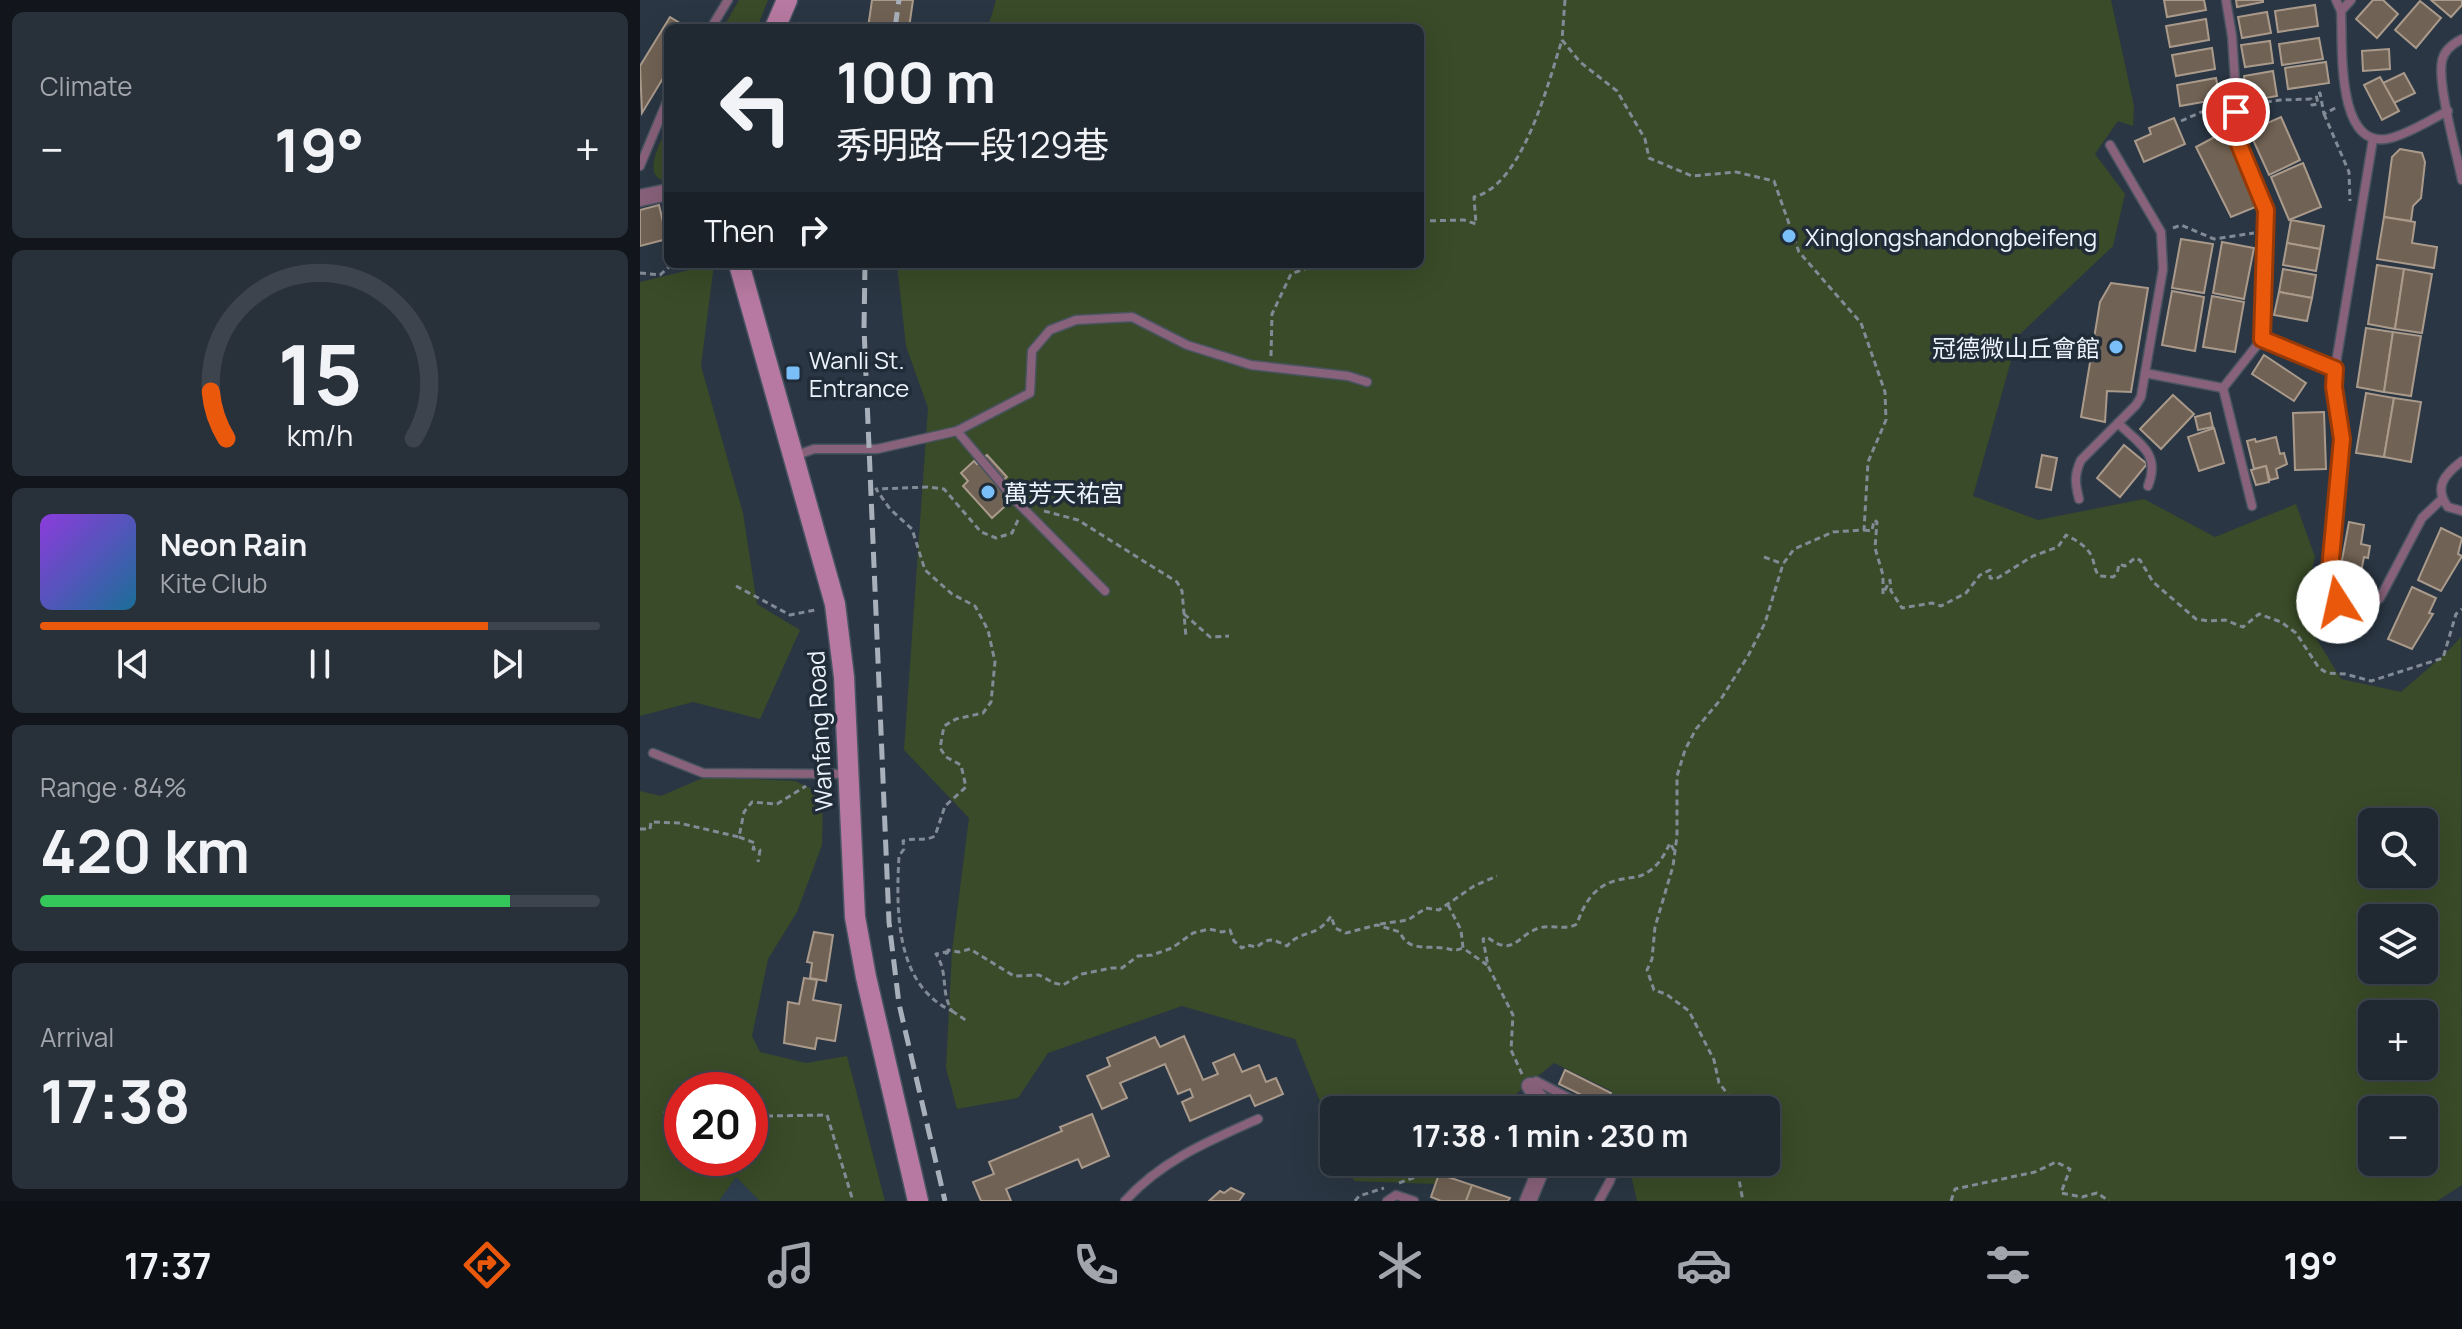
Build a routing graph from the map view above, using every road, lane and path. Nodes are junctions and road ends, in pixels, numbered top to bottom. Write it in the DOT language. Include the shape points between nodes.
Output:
graph roads {
  1 [pos="728,0"];
  2 [pos="787,0"];
  3 [pos="1565,0"];
  4 [pos="2226,0"];
  5 [pos="2336,0"];
  6 [pos="2351,0"];
  7 [pos="2341,11"];
  8 [pos="713,24"];
  9 [pos="777,24"];
  10 [pos="2462,39"];
  11 [pos="1562,40"];
  12 [pos="2347,101"];
  13 [pos="664,109"];
  14 [pos="2236,111"];
  15 [pos="2448,111"];
  16 [pos="2324,114"];
  17 [pos="2181,121"];
  18 [pos="2373,139"];
  19 [pos="2110,145"];
  20 [pos="640,166"];
  21 [pos="2462,180"];
  22 [pos="664,193"];
  23 [pos="640,198"];
  24 [pos="2360,216"];
  25 [pos="1424,221"];
  26 [pos="2265,231"];
  27 [pos="2161,232"];
  28 [pos="668,268"];
  29 [pos="740,268"];
  30 [pos="1307,268"];
  31 [pos="640,273"];
  32 [pos="2262,339"];
  33 [pos="1271,368"];
  34 [pos="2335,369"];
  35 [pos="2145,373"];
  36 [pos="1367,382"];
  37 [pos="2223,388"];
  38 [pos="2118,423"];
  39 [pos="957,431"];
  40 [pos="793,456"];
  41 [pos="2462,461"];
  42 [pos="2148,486"];
  43 [pos="2079,499"];
  44 [pos="2442,499"];
  45 [pos="1017,502"];
  46 [pos="2252,506"];
  47 [pos="2462,511"];
  48 [pos="1032,518"];
  49 [pos="1864,530"];
  50 [pos="1764,557"];
  51 [pos="1783,564"];
  52 [pos="736,586"];
  53 [pos="1105,591"];
  54 [pos="2462,609"];
  55 [pos="815,610"];
  56 [pos="1184,614"];
  57 [pos="1229,636"];
  58 [pos="1186,637"];
  59 [pos="653,753"];
  60 [pos="827,774"];
  61 [pos="848,774"];
  62 [pos="640,829"];
  63 [pos="739,837"];
  64 [pos="1675,852"];
  65 [pos="758,862"];
  66 [pos="1497,876"];
  67 [pos="1448,905"];
  68 [pos="1377,925"];
  69 [pos="1463,948"];
  70 [pos="1488,966"];
  71 [pos="952,1011"];
  72 [pos="967,1021"];
  73 [pos="1515,1063"];
  74 [pos="1530,1086"];
  75 [pos="1538,1096"];
  76 [pos="1565,1096"];
  77 [pos="1729,1096"];
  78 [pos="768,1115"];
  79 [pos="1258,1119"];
  80 [pos="1538,1176"];
  81 [pos="1612,1176"];
  82 [pos="1738,1176"];
  83 [pos="853,1201"];
  84 [pos="918,1201"];
  85 [pos="1125,1201"];
  86 [pos="1387,1201"];
  87 [pos="1414,1201"];
  88 [pos="1528,1201"];
  89 [pos="1599,1201"];
  90 [pos="1743,1201"];
  91 [pos="1951,1201"];
  92 [pos="2109,1201"];
  1 -- 8 [label="lane"];
  2 -- 9 [label="street"];
  3 -- 11 [label="path"];
  4 -- 14 [label="lane"];
  5 -- 7 [label="lane"];
  6 -- 7 [label="lane"];
  7 -- 12 [label="lane"];
  10 -- 15 [label="lane" via="2441,62"];
  11 -- 25 [label="path" via="1535,120 1506,176 1486,194 1474,197 1476,224"];
  11 -- 49 [label="path" via="1617,91 1645,139 1649,158 1692,176 1736,172 1774,181 1799,252 1861,323 1885,392 1886,420 1868,462"];
  12 -- 16 [label="path"];
  12 -- 18 [label="lane" via="2357,128"];
  13 -- 20 [label="lane"];
  14 -- 16 [label="path" via="2248,114 2249,105 2280,100 2311,99 2312,105 2318,104 2320,93"];
  14 -- 17 [label="path" via="2213,107"];
  14 -- 26 [label="lane" via="2238,142 2264,202"];
  15 -- 18 [label="lane" via="2393,138"];
  15 -- 21 [label="lane"];
  16 -- 24 [label="path" via="2349,172 2350,200"];
  18 -- 24 [label="lane"];
  19 -- 27 [label="lane"];
  22 -- 23 [label="street"];
  24 -- 34 [label="lane"];
  26 -- 27 [label="path" via="2214,239 2181,225"];
  26 -- 32 [label="lane"];
  27 -- 35 [label="lane" via="2163,269"];
  28 -- 31 [label="path" via="660,275"];
  29 -- 40 [label="street, Wanfang Road"];
  30 -- 33 [label="path" via="1291,274 1272,314"];
  32 -- 34 [label="lane"];
  32 -- 37 [label="lane"];
  33 -- 36 [label="lane"];
  33 -- 39 [label="lane" via="1187,345 1132,317 1076,320 1050,330 1032,351 1030,393"];
  34 -- 44 [label="lane" via="2342,439 2329,580 2338,602 2360,610 2371,607 2422,518"];
  35 -- 37 [label="lane"];
  35 -- 38 [label="lane" via="2141,397"];
  37 -- 46 [label="lane"];
  38 -- 42 [label="lane" via="2150,455 2153,473"];
  38 -- 43 [label="lane" via="2081,460 2075,483"];
  39 -- 40 [label="lane" via="877,449 814,449"];
  39 -- 45 [label="lane"];
  40 -- 61 [label="street, Wanfang Road" via="835,604"];
  41 -- 44 [label="lane" via="2443,478"];
  44 -- 47 [label="lane"];
  45 -- 48 [label="lane"];
  45 -- 71 [label="path" via="1012,533 996,538 981,532 944,489 876,489 912,529 925,570 975,606 988,630 995,662 991,702 983,713 944,726 940,748 961,765 966,787 945,806 935,836 903,841 899,856 905,953 929,997"];
  48 -- 53 [label="lane"];
  48 -- 56 [label="path" via="1039,510 1078,520 1177,582"];
  49 -- 51 [label="path" via="1833,532 1794,549"];
  49 -- 54 [label="path" via="1872,531 1877,522 1875,548 1883,594 1890,580 1902,608 1941,606 1966,593 1980,575 1990,570 1990,578 1996,579 2058,547 2066,535 2091,554 2099,576 2113,577 2119,564 2135,558 2153,582 2196,619 2243,627 2259,614 2281,622 2296,633 2319,668 2365,681 2443,658"];
  50 -- 51 [label="path"];
  51 -- 64 [label="path" via="1765,623 1685,750 1677,776"];
  52 -- 55 [label="path" via="790,615"];
  56 -- 57 [label="path" via="1210,637"];
  56 -- 58 [label="path"];
  59 -- 60 [label="lane" via="703,773"];
  60 -- 61 [label="lane"];
  60 -- 63 [label="path" via="777,804 752,802 744,812"];
  61 -- 84 [label="street, Wanfang Road" via="855,917"];
  62 -- 63 [label="path" via="666,821"];
  63 -- 65 [label="path" via="755,843"];
  64 -- 70 [label="path" via="1670,843 1650,871 1606,884 1592,894 1571,928 1542,926 1515,945 1485,937"];
  64 -- 77 [label="path" via="1655,927 1649,980 1654,990 1689,1011"];
  66 -- 67 [label="path"];
  67 -- 68 [label="path"];
  67 -- 69 [label="path" via="1461,930"];
  68 -- 69 [label="path" via="1400,932 1414,946"];
  68 -- 71 [label="path" via="1346,933 1335,928 1331,916 1323,928 1293,937 1287,946 1266,939 1257,947 1242,948 1230,930 1209,929 1172,948 1138,956 1122,968 1082,974 1063,985 1039,975 1014,976 970,949 948,950 947,956 937,952"];
  69 -- 70 [label="path"];
  70 -- 73 [label="path" via="1513,1015"];
  71 -- 72 [label="path"];
  74 -- 75 [label="street"];
  74 -- 76 [label="lane" via="1536,1081"];
  78 -- 83 [label="path" via="827,1115"];
  79 -- 85 [label="lane" via="1162,1167"];
  80 -- 88 [label="street"];
  81 -- 89 [label="lane"];
  82 -- 90 [label="path"];
  86 -- 87 [label="lane" via="1396,1195"];
  91 -- 92 [label="path" via="1955,1189 2035,1172 2056,1162 2070,1169 2061,1193 2097,1193"];
}
